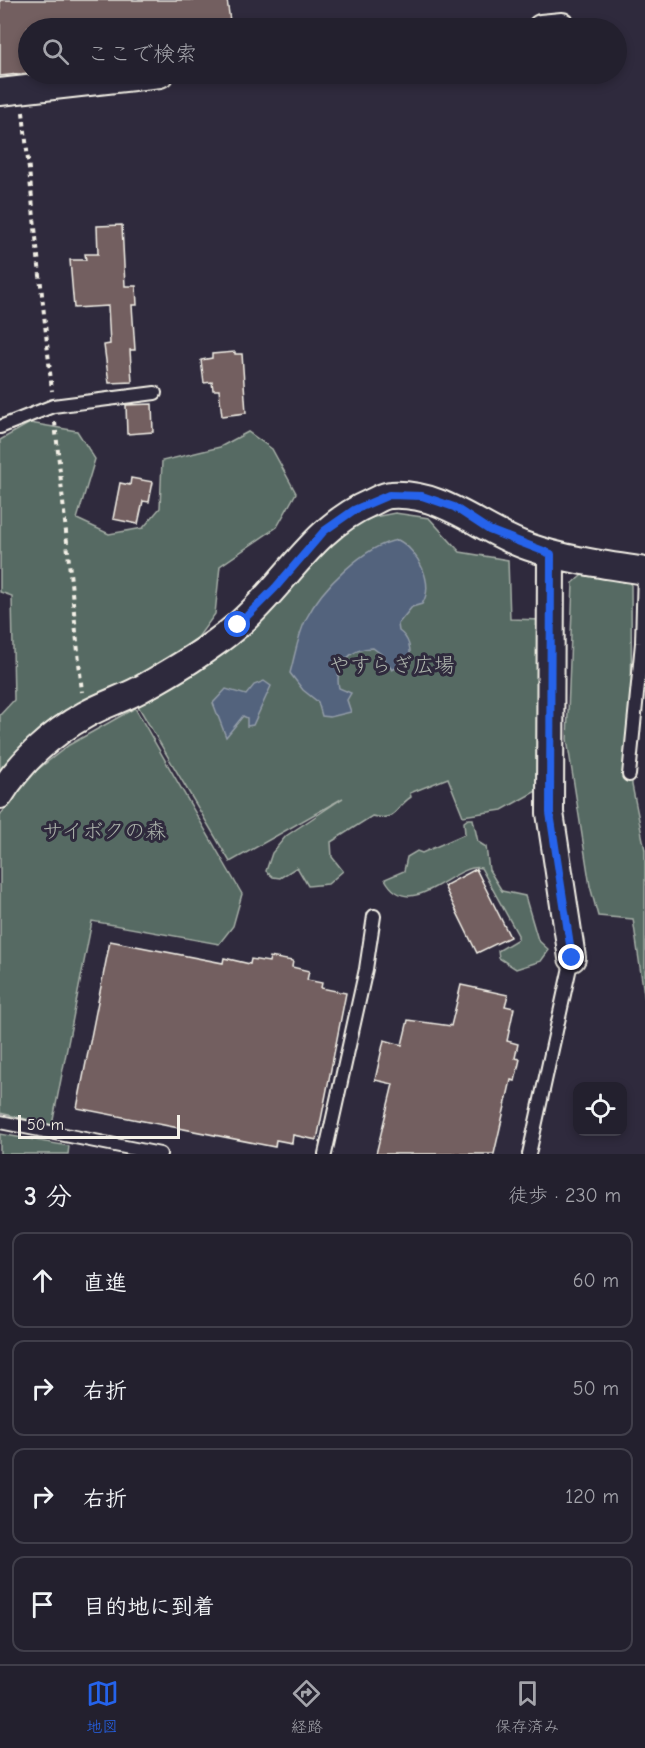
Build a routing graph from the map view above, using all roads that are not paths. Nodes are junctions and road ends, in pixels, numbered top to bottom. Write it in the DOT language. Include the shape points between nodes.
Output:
graph roads {
  1 [pos="71,84"];
  2 [pos="0,92"];
  3 [pos="155,393"];
  4 [pos="0,427"];
  5 [pos="551,554"];
  6 [pos="645,571"];
  7 [pos="629,775"];
  8 [pos="0,795"];
  9 [pos="374,916"];
  10 [pos="572,958"];
  11 [pos="0,1122"];
  12 [pos="160,1154"];
  13 [pos="325,1154"];
  14 [pos="529,1154"];
  1 -- 2 [label="street"];
  3 -- 4 [label="lane" via="53,406"];
  5 -- 6 [label="street"];
  5 -- 8 [label="street" via="489,530 454,507 422,496 389,495 371,502 324,531 238,625 198,654 138,690 84,715 56,735 11,777"];
  5 -- 10 [label="street" via="550,813"];
  6 -- 7 [label="lane"];
  9 -- 13 [label="lane"];
  10 -- 14 [label="lane"];
  11 -- 12 [label="lane"];
}
